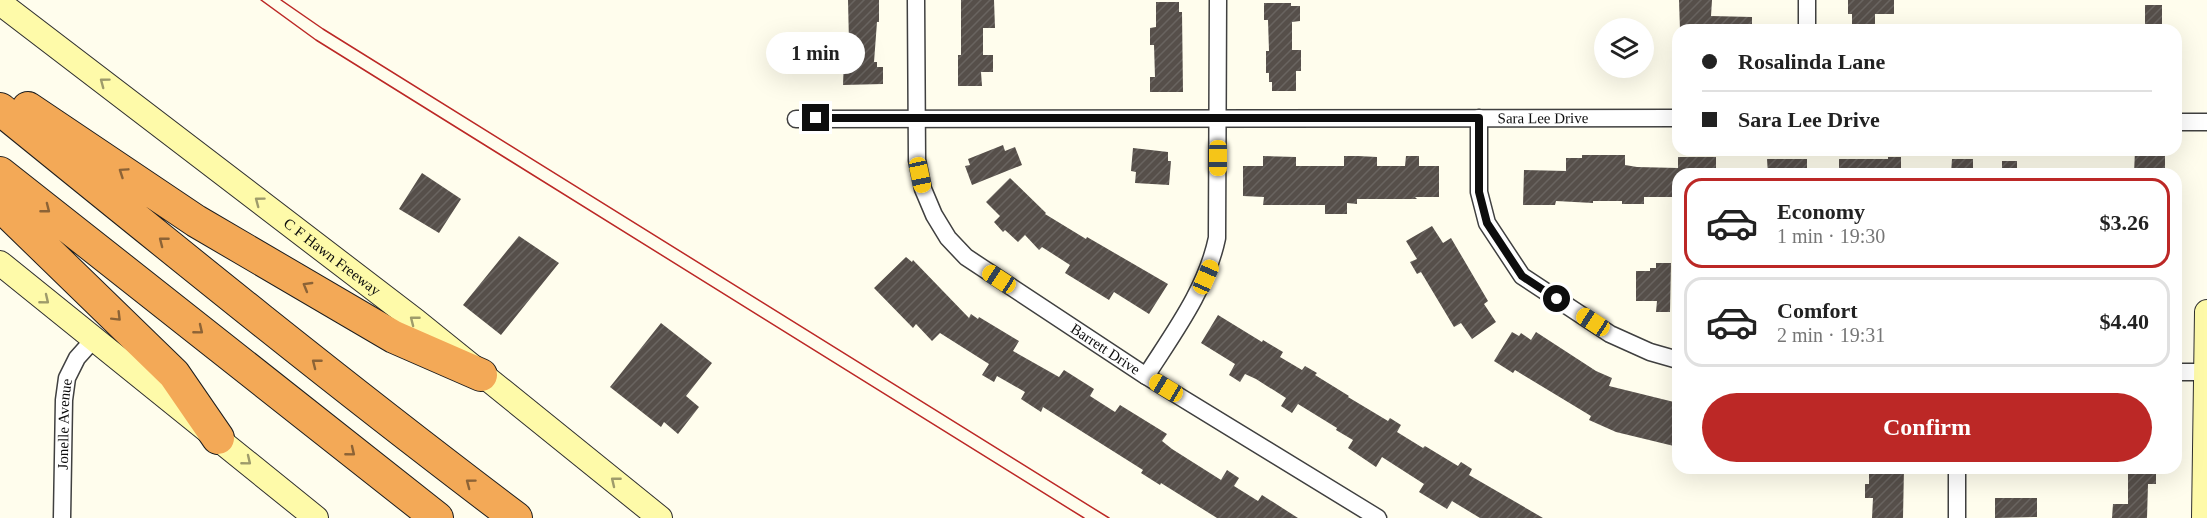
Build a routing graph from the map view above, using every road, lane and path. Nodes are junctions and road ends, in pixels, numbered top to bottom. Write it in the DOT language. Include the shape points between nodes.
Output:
graph roads {
  1 [pos="916,0"];
  2 [pos="1218,0"];
  3 [pos="1807,0"];
  4 [pos="0,3"];
  5 [pos="1807,24"];
  6 [pos="0,94"];
  7 [pos="0,108"];
  8 [pos="1218,117"];
  9 [pos="917,118"];
  10 [pos="1479,118"];
  11 [pos="1672,118"];
  12 [pos="796,119"];
  13 [pos="2182,122"];
  14 [pos="2207,122"];
  15 [pos="0,173"];
  16 [pos="0,205"];
  17 [pos="0,263"];
  18 [pos="2207,312"];
  19 [pos="94,339"];
  20 [pos="1672,358"];
  21 [pos="2182,372"];
  22 [pos="2206,372"];
  23 [pos="481,375"];
  24 [pos="1146,376"];
  25 [pos="218,438"];
  26 [pos="1957,474"];
  27 [pos="62,518"];
  28 [pos="316,518"];
  29 [pos="437,518"];
  30 [pos="516,518"];
  31 [pos="660,518"];
  32 [pos="1378,518"];
  33 [pos="1957,518"];
  34 [pos="2204,518"];
  1 -- 9 [label="street, Barrett Drive"];
  2 -- 8 [label="street"];
  3 -- 5 [label="street"];
  23 -- 4 [label="main road, C F Hawn Freeway, one-way"];
  23 -- 6 [label="highway, one-way" via="384,331 196,221 25,106"];
  30 -- 7 [label="highway, one-way"];
  8 -- 9 [label="street, Sara Lee Drive"];
  8 -- 10 [label="street, Sara Lee Drive"];
  8 -- 24 [label="street" via="1217,238 1212,263 1200,290"];
  9 -- 12 [label="street, Sara Lee Drive"];
  9 -- 24 [label="street, Barrett Drive" via="917,160 923,189 948,238 966,257"];
  10 -- 11 [label="street, Sara Lee Drive"];
  10 -- 20 [label="street" via="1479,192 1487,223 1522,276 1610,334"];
  13 -- 14 [label="street"];
  15 -- 29 [label="highway, one-way"];
  16 -- 25 [label="highway, one-way" via="174,374"];
  17 -- 19 [label="main road, one-way"];
  18 -- 22 [label="main road"];
  19 -- 25 [label="main road"];
  19 -- 27 [label="street, Jonelle Avenue" via="77,358 67,378"];
  21 -- 22 [label="street"];
  22 -- 34 [label="main road"];
  31 -- 23 [label="main road, C F Hawn Freeway, one-way"];
  24 -- 32 [label="street, Barrett Drive"];
  25 -- 28 [label="main road, one-way"];
  26 -- 33 [label="street"];
}
